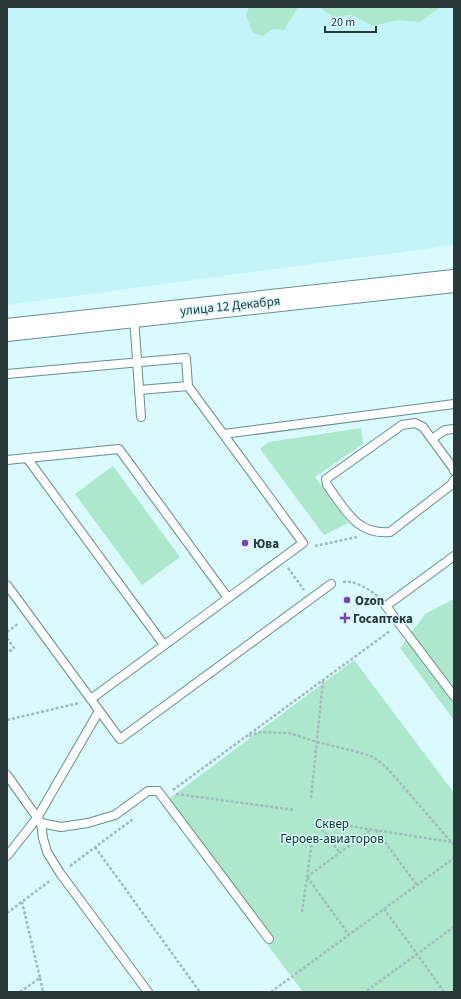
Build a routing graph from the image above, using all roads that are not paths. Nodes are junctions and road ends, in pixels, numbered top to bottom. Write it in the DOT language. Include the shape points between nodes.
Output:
graph roads {
  1 [pos="454,281"];
  2 [pos="134,316"];
  3 [pos="7,330"];
  4 [pos="136,362"];
  5 [pos="7,374"];
  6 [pos="188,386"];
  7 [pos="139,390"];
  8 [pos="454,404"];
  9 [pos="141,418"];
  10 [pos="454,429"];
  11 [pos="224,434"];
  12 [pos="432,439"];
  13 [pos="27,458"];
  14 [pos="7,460"];
  15 [pos="454,471"];
  16 [pos="454,480"];
  17 [pos="454,556"];
  18 [pos="331,584"];
  19 [pos="7,585"];
  20 [pos="228,598"];
  21 [pos="164,645"];
  22 [pos="454,696"];
  23 [pos="91,699"];
  24 [pos="99,711"];
  25 [pos="7,775"];
  26 [pos="39,821"];
  27 [pos="7,856"];
  28 [pos="269,939"];
  29 [pos="148,992"];
  1 -- 2 [label="main road, улица 12 Декабря"];
  2 -- 3 [label="main road, улица 12 Декабря"];
  2 -- 4 [label="lane"];
  4 -- 5 [label="lane"];
  4 -- 6 [label="lane" via="186,358"];
  4 -- 7 [label="lane"];
  6 -- 7 [label="lane"];
  6 -- 11 [label="lane"];
  7 -- 9 [label="lane"];
  8 -- 11 [label="lane"];
  10 -- 12 [label="lane" via="445,430"];
  11 -- 20 [label="lane" via="303,543"];
  12 -- 15 [label="lane"];
  12 -- 16 [label="lane" via="423,427 415,424 402,425 326,480 327,485 353,520 361,527 379,533 390,532"];
  13 -- 14 [label="lane"];
  13 -- 20 [label="lane" via="119,449"];
  13 -- 21 [label="lane"];
  17 -- 22 [label="lane" via="386,606"];
  18 -- 24 [label="lane" via="120,739"];
  19 -- 23 [label="lane"];
  20 -- 21 [label="lane"];
  21 -- 23 [label="lane"];
  23 -- 24 [label="lane"];
  24 -- 26 [label="lane"];
  25 -- 26 [label="lane"];
  26 -- 27 [label="lane"];
  26 -- 28 [label="lane" via="61,827 88,823 115,815 148,792 158,791"];
  26 -- 29 [label="lane" via="47,852 60,874"];
}
